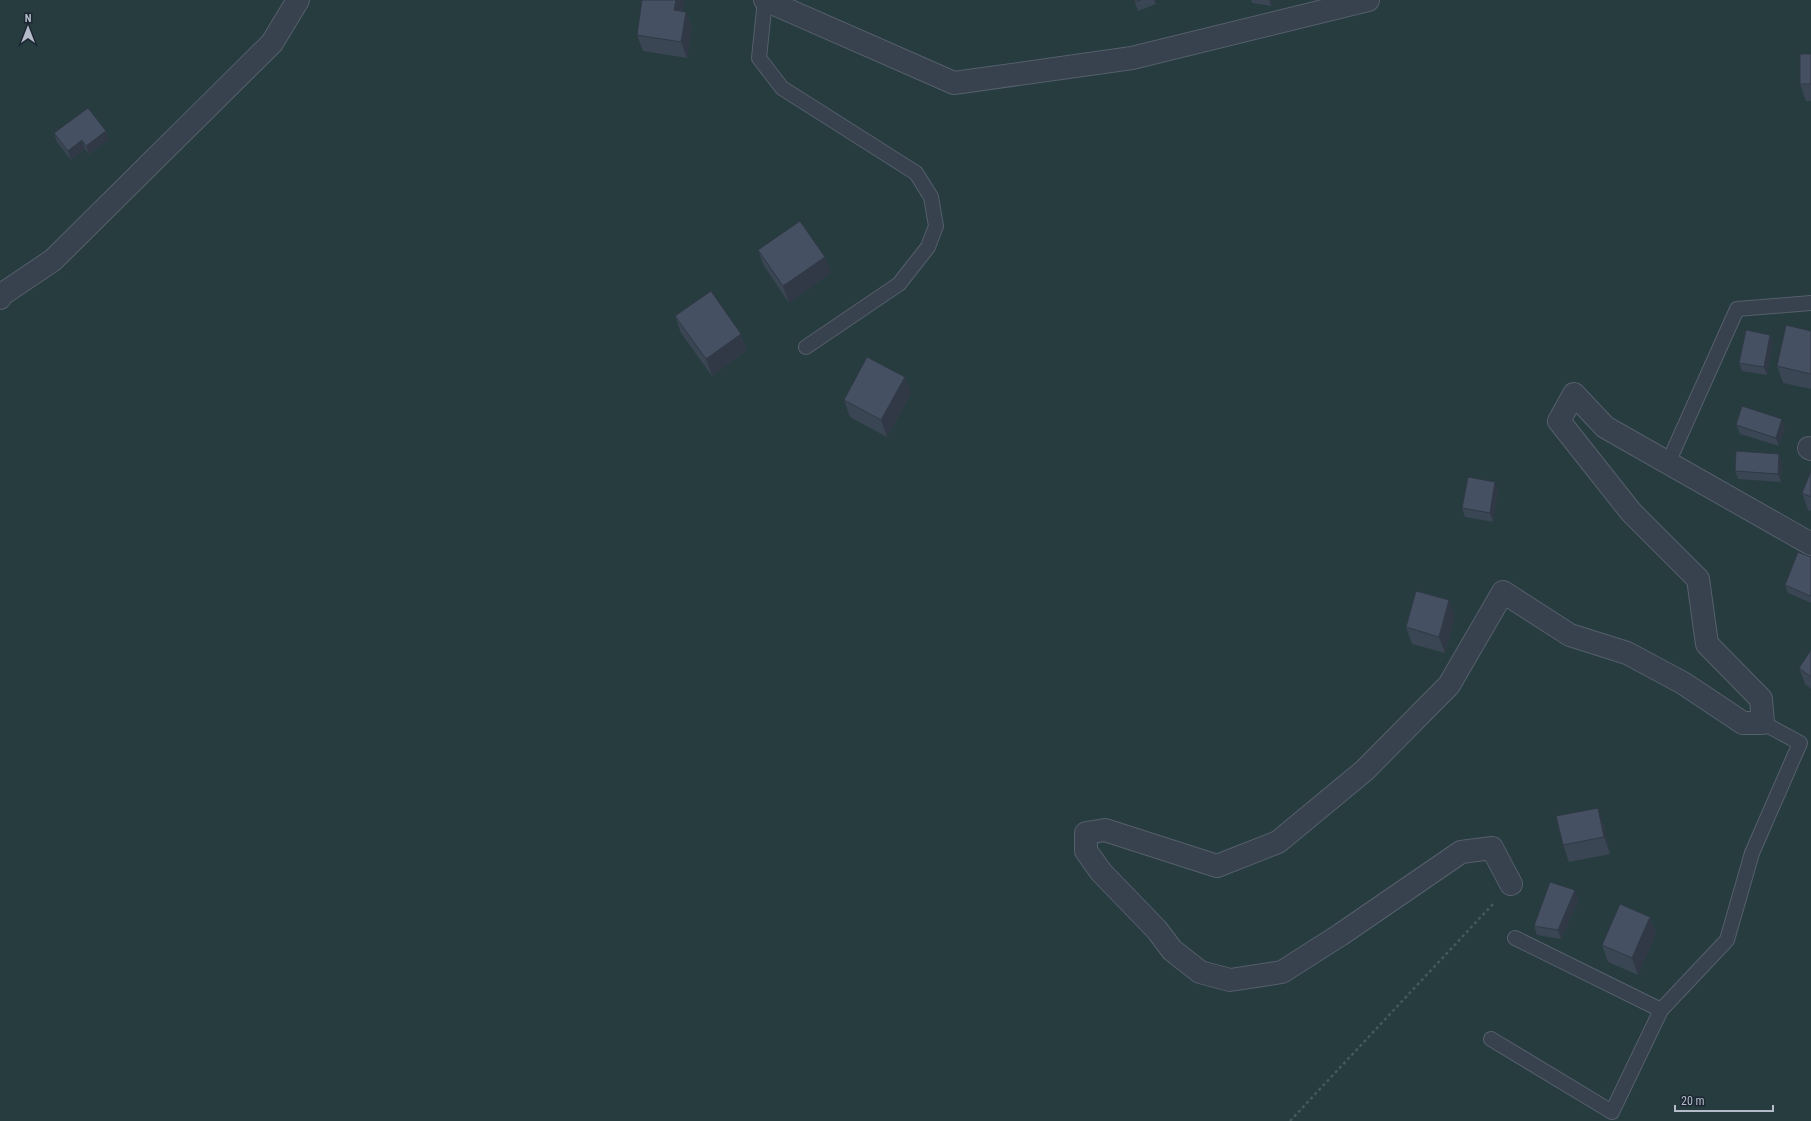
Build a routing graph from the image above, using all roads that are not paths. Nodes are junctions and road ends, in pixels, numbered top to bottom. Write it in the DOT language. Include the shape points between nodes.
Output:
graph roads {
  1 [pos="298,0"];
  2 [pos="765,0"];
  3 [pos="1368,0"];
  4 [pos="0,298"];
  5 [pos="1811,303"];
  6 [pos="806,347"];
  7 [pos="1668,463"];
  8 [pos="1811,544"];
  9 [pos="1763,723"];
  10 [pos="1511,884"];
  11 [pos="1515,938"];
  12 [pos="1662,1010"];
  13 [pos="1491,1038"];
  1 -- 4 [label="street" via="272,43 53,260"];
  2 -- 3 [label="street" via="954,83 1132,58"];
  2 -- 6 [label="lane" via="759,58 782,88 916,173 931,196 936,226 928,248 899,284"];
  5 -- 7 [label="lane" via="1737,309"];
  7 -- 8 [label="street"];
  7 -- 9 [label="street" via="1605,427 1574,394 1558,421 1631,512 1698,579 1707,644 1761,699"];
  9 -- 10 [label="street" via="1743,723 1683,683 1627,653 1570,635 1503,592 1449,685 1364,770 1278,842 1217,866 1105,830 1086,833 1086,851 1101,872 1157,930 1172,950 1200,972 1230,980 1282,972 1461,852 1492,848"];
  9 -- 12 [label="lane" via="1800,743 1752,853 1728,940"];
  11 -- 12 [label="lane"];
  12 -- 13 [label="lane" via="1612,1112"];
}
